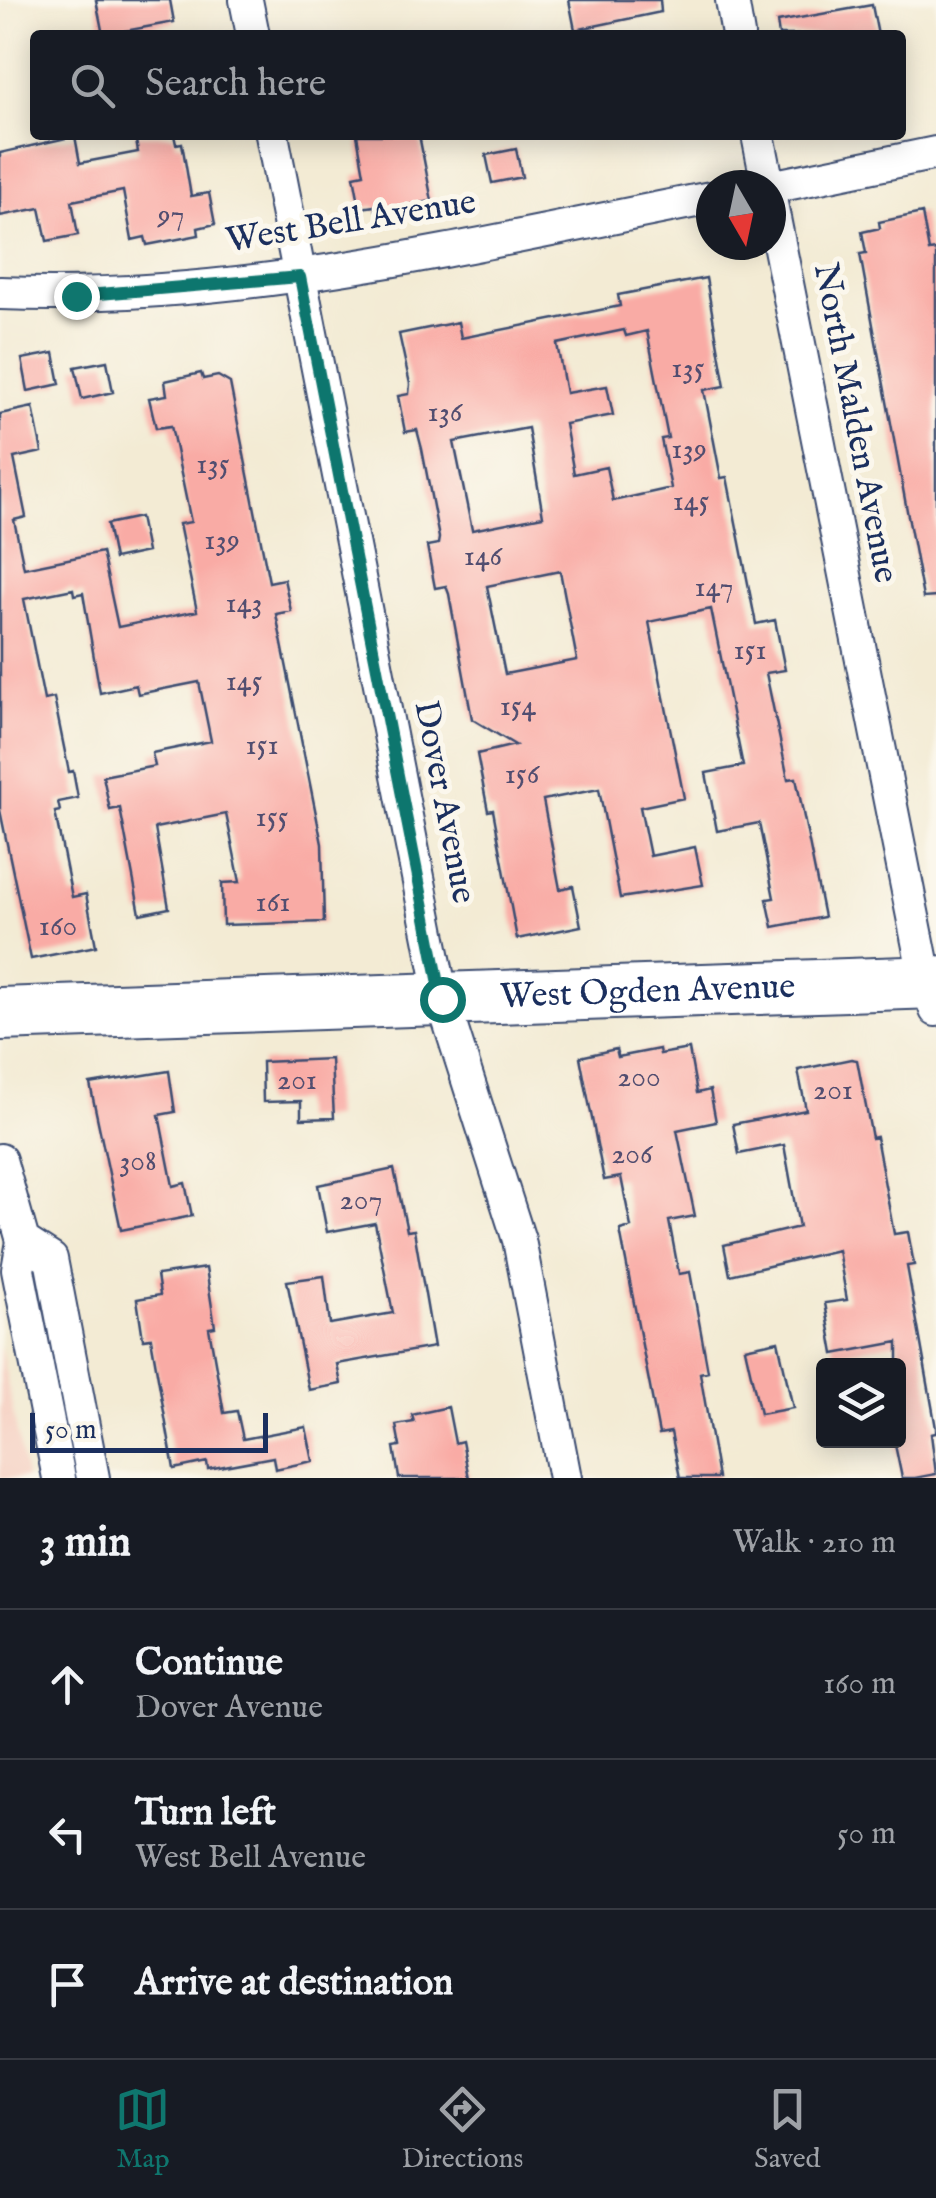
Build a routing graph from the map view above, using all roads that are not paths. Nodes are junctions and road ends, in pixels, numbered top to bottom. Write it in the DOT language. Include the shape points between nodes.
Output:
graph roads {
  1 [pos="246,0"];
  2 [pos="732,0"];
  3 [pos="252,30"];
  4 [pos="737,30"];
  5 [pos="273,140"];
  6 [pos="759,140"];
  7 [pos="936,154"];
  8 [pos="766,170"];
  9 [pos="786,183"];
  10 [pos="696,201"];
  11 [pos="783,260"];
  12 [pos="300,277"];
  13 [pos="0,294"];
  14 [pos="933,991"];
  15 [pos="442,999"];
  16 [pos="0,1014"];
  17 [pos="0,1160"];
  18 [pos="23,1241"];
  19 [pos="59,1478"];
  20 [pos="93,1478"];
  21 [pos="565,1478"];
  1 -- 3 [label="street"];
  2 -- 4 [label="street"];
  5 -- 12 [label="street, Dover Avenue"];
  6 -- 8 [label="street"];
  7 -- 9 [label="street"];
  10 -- 12 [label="street, West Bell Avenue"];
  11 -- 14 [label="street, North Malden Avenue"];
  12 -- 13 [label="street, West Bell Avenue" via="76,296"];
  12 -- 15 [label="street, Dover Avenue"];
  14 -- 15 [label="main road, West Ogden Avenue"];
  15 -- 16 [label="main road, West Ogden Avenue"];
  15 -- 21 [label="street, Dover Avenue" via="518,1240"];
  17 -- 18 [label="street"];
  18 -- 19 [label="street" via="18,1270"];
  18 -- 20 [label="street" via="52,1260"];
}
